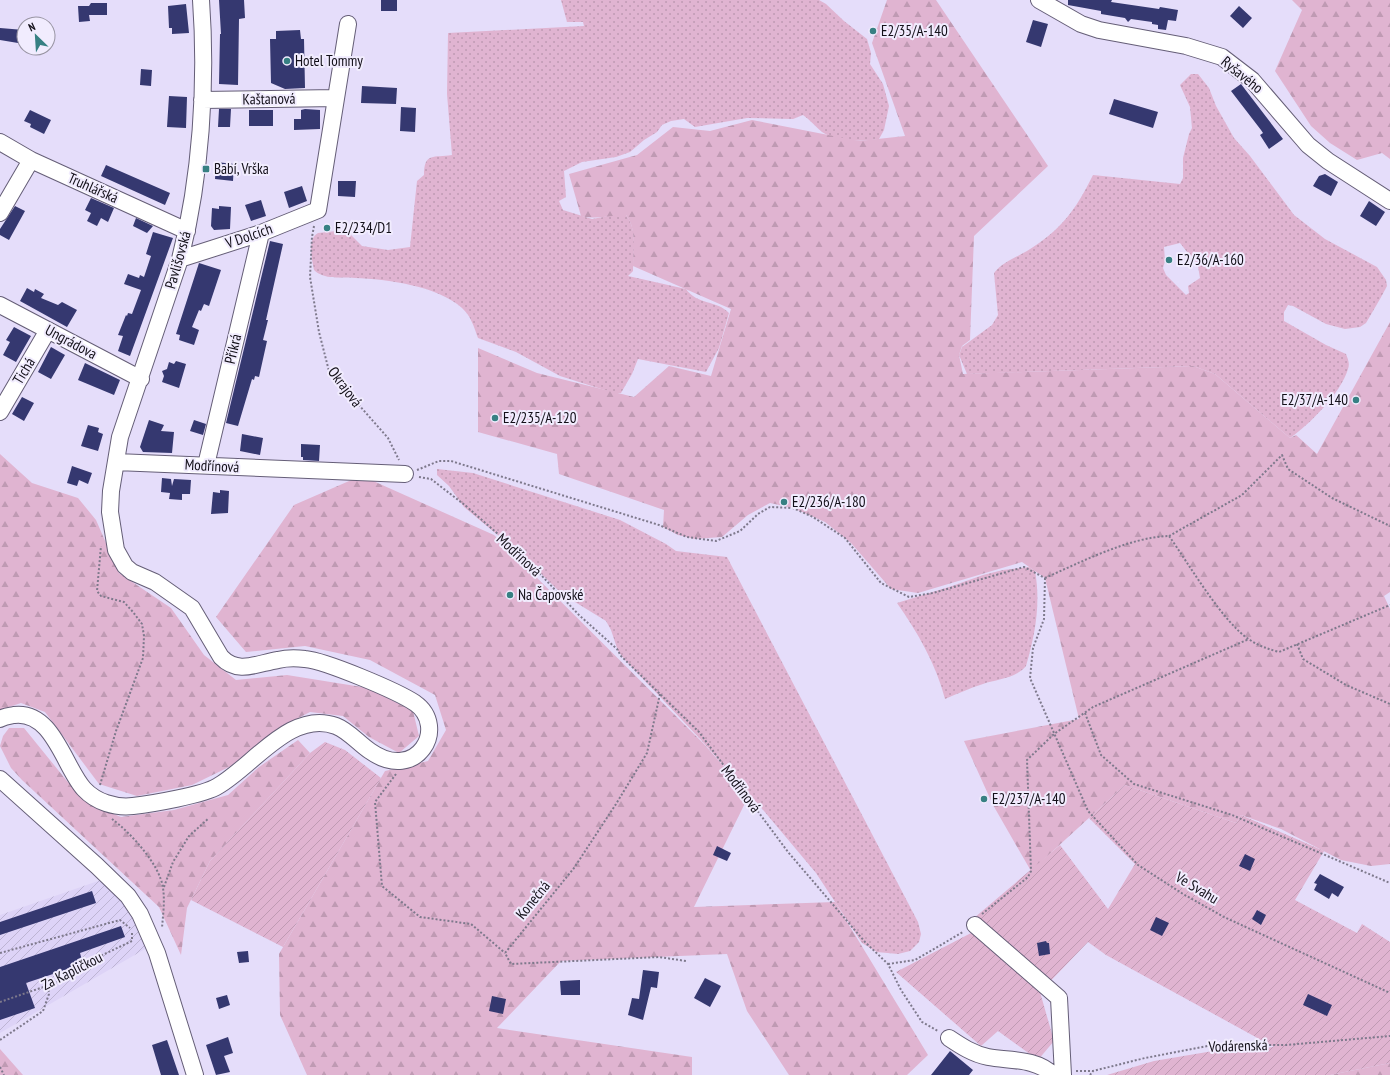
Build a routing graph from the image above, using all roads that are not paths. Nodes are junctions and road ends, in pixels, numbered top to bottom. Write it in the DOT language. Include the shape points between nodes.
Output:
graph roads {
  1 [pos="201,0"];
  2 [pos="1039,0"];
  3 [pos="348,24"];
  4 [pos="336,98"];
  5 [pos="202,100"];
  6 [pos="0,142"];
  7 [pos="30,160"];
  8 [pos="1390,201"];
  9 [pos="0,213"];
  10 [pos="187,231"];
  11 [pos="261,232"];
  12 [pos="180,259"];
  13 [pos="0,305"];
  14 [pos="48,330"];
  15 [pos="141,380"];
  16 [pos="0,412"];
  17 [pos="116,462"];
  18 [pos="206,465"];
  19 [pos="405,474"];
  20 [pos="0,719"];
  21 [pos="0,779"];
  22 [pos="975,925"];
  23 [pos="949,1038"];
  24 [pos="195,1075"];
  25 [pos="1053,1075"];
  26 [pos="1063,1075"];
  1 -- 5 [label="street, Pavlišovská"];
  2 -- 8 [label="street, Ryšavého" via="1081,24 1099,30 1186,46 1222,57 1252,80 1308,145"];
  3 -- 4 [label="street"];
  4 -- 5 [label="street, Kaštanová"];
  4 -- 11 [label="street, V Dolcích" via="318,210"];
  5 -- 10 [label="street, Pavlišovská" via="196,179"];
  6 -- 7 [label="street, Truhlářská"];
  7 -- 9 [label="street"];
  7 -- 10 [label="street, Truhlářská"];
  10 -- 12 [label="street, Pavlišovská"];
  11 -- 12 [label="street, V Dolcích"];
  11 -- 18 [label="street, Příkrá"];
  12 -- 15 [label="street, Pavlišovská"];
  13 -- 14 [label="street, Ungrádova"];
  14 -- 15 [label="street, Ungrádova"];
  14 -- 16 [label="street, Tichá"];
  15 -- 17 [label="street, Pavlišovská" via="120,437"];
  17 -- 18 [label="street, Modřínová"];
  17 -- 20 [label="street, Pavlišovská" via="110,512 116,550 125,566 132,572 155,582 192,608 227,663 247,668 279,660 306,659 404,696 420,707 428,723 428,738 423,750 412,758 399,762 384,760 337,727 320,722 290,731 217,787 171,799 116,806 97,800 83,788 58,744 42,724 22,714 4,716"];
  18 -- 19 [label="street, Modřínová"];
  21 -- 24 [label="street" via="97,866 128,896 140,914 153,943"];
  22 -- 26 [label="street" via="1059,998"];
  23 -- 25 [label="street" via="977,1054 1030,1062"];
}
